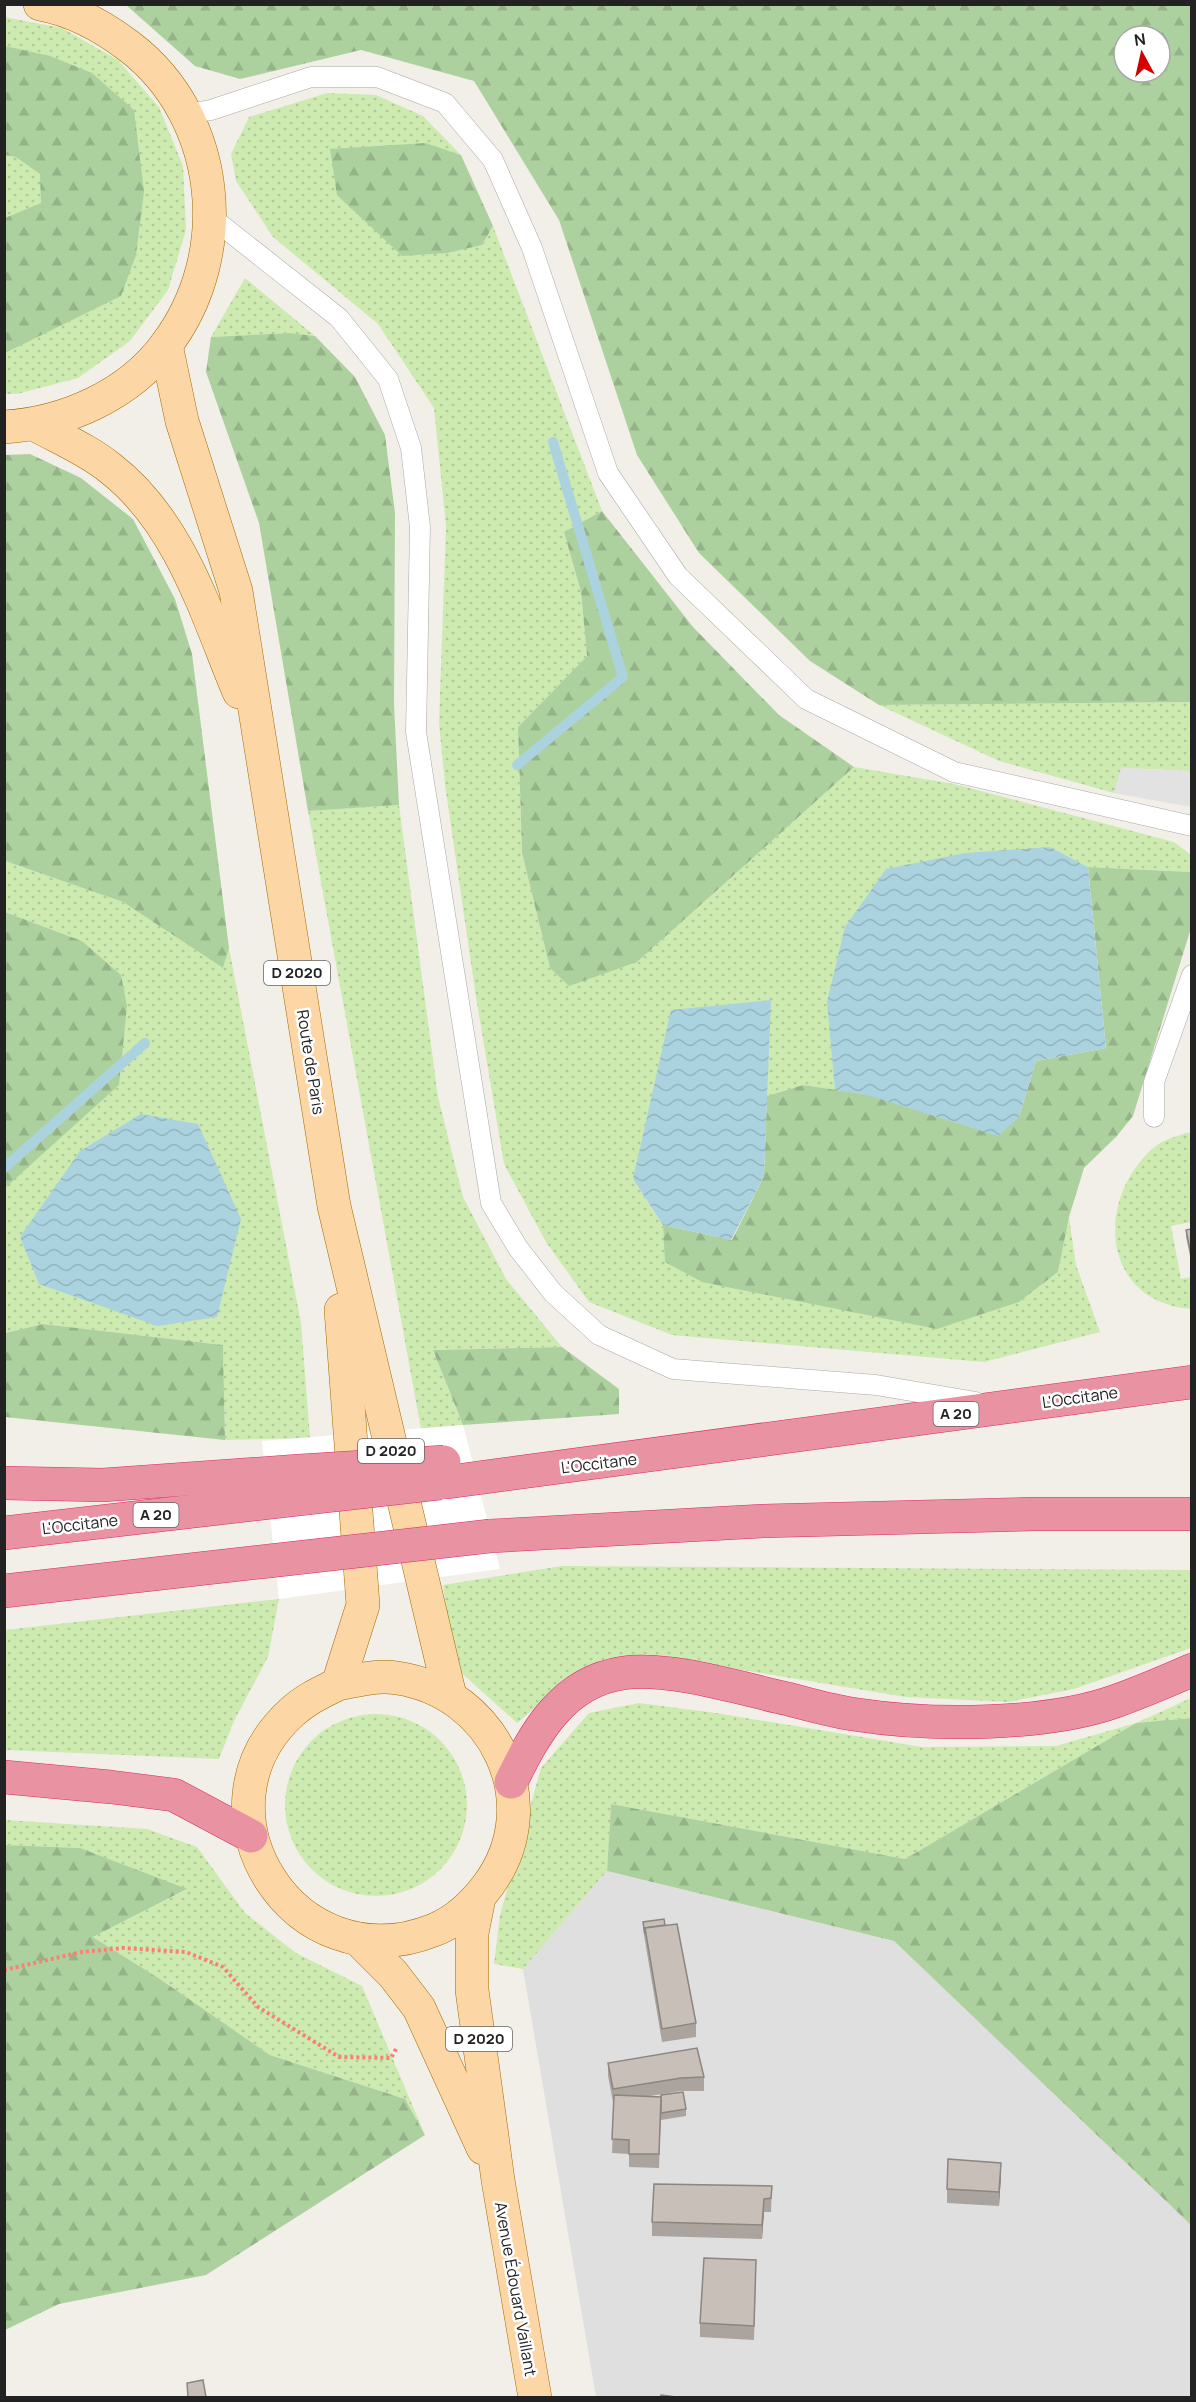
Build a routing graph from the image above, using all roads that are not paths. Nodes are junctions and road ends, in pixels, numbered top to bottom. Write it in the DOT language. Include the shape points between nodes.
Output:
graph roads {
  1 [pos="40,4"];
  2 [pos="70,9"];
  3 [pos="187,114"];
  4 [pos="211,217"];
  5 [pos="166,345"];
  6 [pos="19,426"];
  7 [pos="260,741"];
  8 [pos="1191,826"];
  9 [pos="1191,975"];
  10 [pos="1154,1117"];
  11 [pos="334,1206"];
  12 [pos="1191,1382"];
  13 [pos="1006,1407"];
  14 [pos="4,1483"];
  15 [pos="303,1485"];
  16 [pos="1191,1514"];
  17 [pos="4,1533"];
  18 [pos="4,1591"];
  19 [pos="1191,1670"];
  20 [pos="339,1684"];
  21 [pos="450,1696"];
  22 [pos="4,1777"];
  23 [pos="511,1782"];
  24 [pos="252,1836"];
  25 [pos="478,1898"];
  26 [pos="358,1939"];
  27 [pos="498,2180"];
  28 [pos="535,2397"];
  1 -- 2 [label="main road"];
  2 -- 3 [label="main road" via="138,53"];
  3 -- 4 [label="main road" via="205,164"];
  3 -- 8 [label="lane" via="211,110 310,77 377,76 445,103 493,160 532,248 608,473 678,576 806,699 954,772"];
  4 -- 5 [label="main road" via="209,242 196,291"];
  4 -- 13 [label="lane" via="339,318 388,379 411,448 420,527 416,732 491,1203 518,1248 553,1293 599,1335 673,1369 876,1385"];
  5 -- 6 [label="main road" via="116,391 69,415"];
  5 -- 7 [label="main road, D 2020" via="182,421 236,591"];
  6 -- 7 [label="main road, D 2020" via="109,467 149,504 184,560"];
  7 -- 11 [label="main road, Route de Paris / D 2020"];
  9 -- 10 [label="lane" via="1154,1082"];
  11 -- 20 [label="main road, D 2020" via="363,1605"];
  11 -- 21 [label="main road, D 2020"];
  12 -- 13 [label="highway, L'Occitane / A 20"];
  13 -- 15 [label="highway, L'Occitane / A 20, bridge" via="721,1447"];
  14 -- 15 [label="highway"];
  15 -- 17 [label="highway, L'Occitane / A 20"];
  16 -- 18 [label="highway, bridge" via="763,1521 490,1536"];
  19 -- 23 [label="highway" via="1114,1702 1048,1717 926,1721 858,1715 661,1672 622,1673 584,1686 551,1713"];
  20 -- 21 [label="main road" via="395,1677"];
  20 -- 24 [label="main road" via="292,1712 269,1740 252,1782"];
  21 -- 23 [label="main road" via="489,1732"];
  22 -- 24 [label="highway" via="174,1795"];
  23 -- 25 [label="main road" via="514,1813 509,1844 497,1873"];
  24 -- 26 [label="main road" via="263,1869 289,1904 333,1932"];
  25 -- 26 [label="main road" via="459,1916 411,1938"];
  25 -- 27 [label="main road, D 2020" via="472,1933 472,1990"];
  26 -- 27 [label="main road, D 2020" via="393,1974 419,2008"];
  27 -- 28 [label="main road, Avenue Édouard Vaillant / D 2020"];
}
